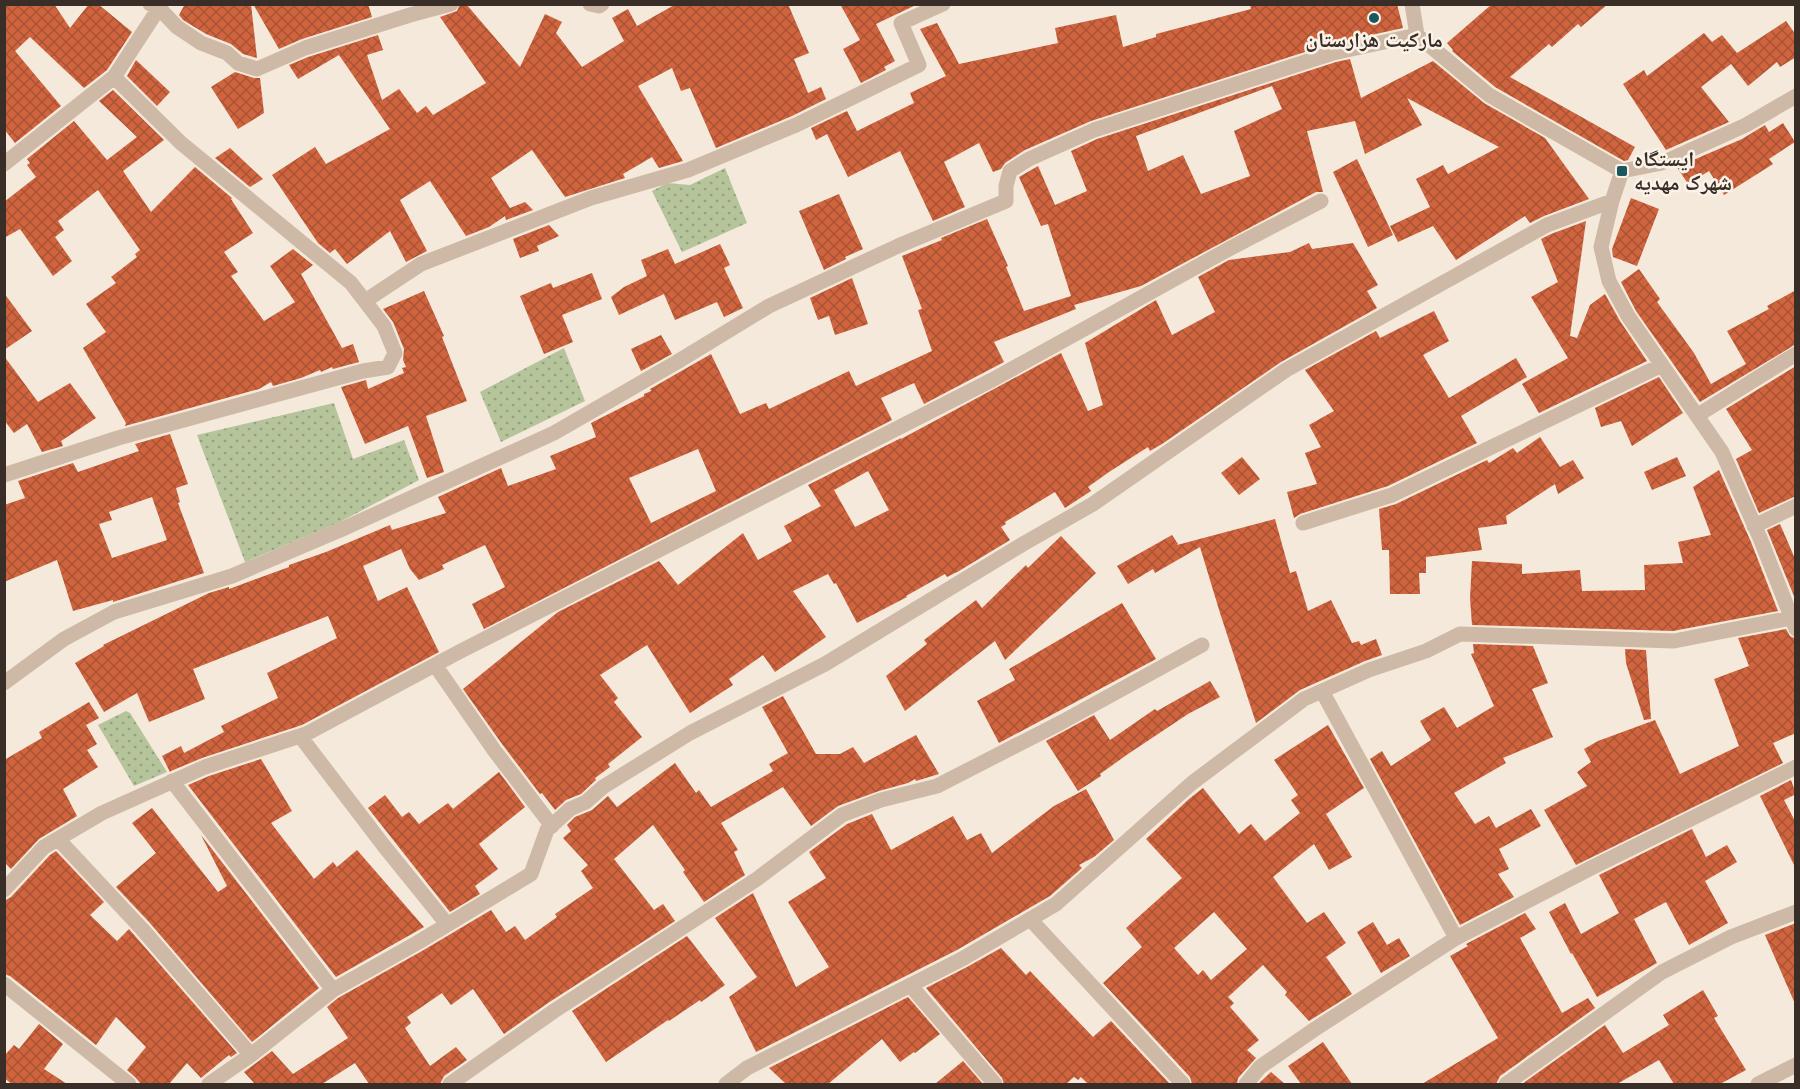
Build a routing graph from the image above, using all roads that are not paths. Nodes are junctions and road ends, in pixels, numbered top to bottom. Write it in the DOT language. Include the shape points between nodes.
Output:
graph roads {
  1 [pos="452,4"];
  2 [pos="591,4"];
  3 [pos="602,4"];
  4 [pos="943,4"];
  5 [pos="1412,4"];
  6 [pos="154,6"];
  7 [pos="1417,35"];
  8 [pos="114,77"];
  9 [pos="1796,96"];
  10 [pos="4,164"];
  11 [pos="1622,171"];
  12 [pos="1321,201"];
  13 [pos="1612,201"];
  14 [pos="365,302"];
  15 [pos="1796,354"];
  16 [pos="1662,365"];
  17 [pos="1698,416"];
  18 [pos="4,475"];
  19 [pos="1796,506"];
  20 [pos="1303,523"];
  21 [pos="1754,526"];
  22 [pos="1793,624"];
  23 [pos="1202,645"];
  24 [pos="435,665"];
  25 [pos="4,683"];
  26 [pos="1322,691"];
  27 [pos="300,736"];
  28 [pos="1796,767"];
  29 [pos="172,782"];
  30 [pos="552,826"];
  31 [pos="58,839"];
  32 [pos="4,890"];
  33 [pos="1796,912"];
  34 [pos="1030,919"];
  35 [pos="447,924"];
  36 [pos="1456,938"];
  37 [pos="4,984"];
  38 [pos="910,985"];
  39 [pos="333,990"];
  40 [pos="251,1055"];
  41 [pos="1796,1065"];
  42 [pos="129,1084"];
  43 [pos="208,1084"];
  44 [pos="450,1084"];
  45 [pos="726,1084"];
  46 [pos="995,1084"];
  47 [pos="1183,1084"];
  48 [pos="1246,1084"];
  49 [pos="1506,1084"];
  50 [pos="1758,1084"];
  1 -- 6 [label="street" via="305,48 258,69 201,43"];
  2 -- 3 [label="street"];
  4 -- 14 [label="street" via="901,23 919,65 688,170 591,198 421,264"];
  5 -- 7 [label="street"];
  6 -- 8 [label="street"];
  7 -- 11 [label="street" via="1489,95"];
  7 -- 25 [label="street" via="1322,57 1094,130 1029,159 1010,171 1006,201 769,306 554,433 232,576 117,610 64,639"];
  8 -- 10 [label="street"];
  8 -- 14 [label="street" via="180,143 351,283"];
  9 -- 11 [label="street" via="1746,125 1662,163"];
  11 -- 13 [label="street"];
  12 -- 24 [label="street" via="992,380"];
  13 -- 16 [label="street" via="1601,247 1609,280"];
  13 -- 30 [label="street" via="1547,225 1286,370 1093,504 825,664 690,733 570,809"];
  14 -- 18 [label="street" via="384,326 395,353 388,367 118,438"];
  15 -- 17 [label="street"];
  16 -- 17 [label="street"];
  16 -- 20 [label="street" via="1392,495"];
  17 -- 21 [label="street" via="1722,452"];
  19 -- 21 [label="street"];
  21 -- 22 [label="street"];
  22 -- 26 [label="street" via="1674,640 1460,634"];
  23 -- 44 [label="street" via="937,786 842,815 757,879"];
  24 -- 27 [label="street"];
  24 -- 30 [label="street"];
  26 -- 34 [label="street" via="1304,699 1192,783 1056,904"];
  26 -- 36 [label="street"];
  27 -- 29 [label="street"];
  27 -- 35 [label="street"];
  28 -- 36 [label="street"];
  29 -- 31 [label="street" via="102,813"];
  29 -- 39 [label="street"];
  30 -- 35 [label="street" via="531,874"];
  31 -- 32 [label="street" via="44,847"];
  31 -- 40 [label="street"];
  33 -- 49 [label="street" via="1662,972"];
  34 -- 38 [label="street"];
  34 -- 47 [label="street"];
  35 -- 39 [label="street"];
  36 -- 48 [label="street" via="1306,1035 1260,1067"];
  37 -- 42 [label="street"];
  38 -- 45 [label="street" via="747,1068"];
  38 -- 46 [label="street"];
  39 -- 40 [label="street"];
  40 -- 43 [label="street"];
  41 -- 50 [label="street"];
}
